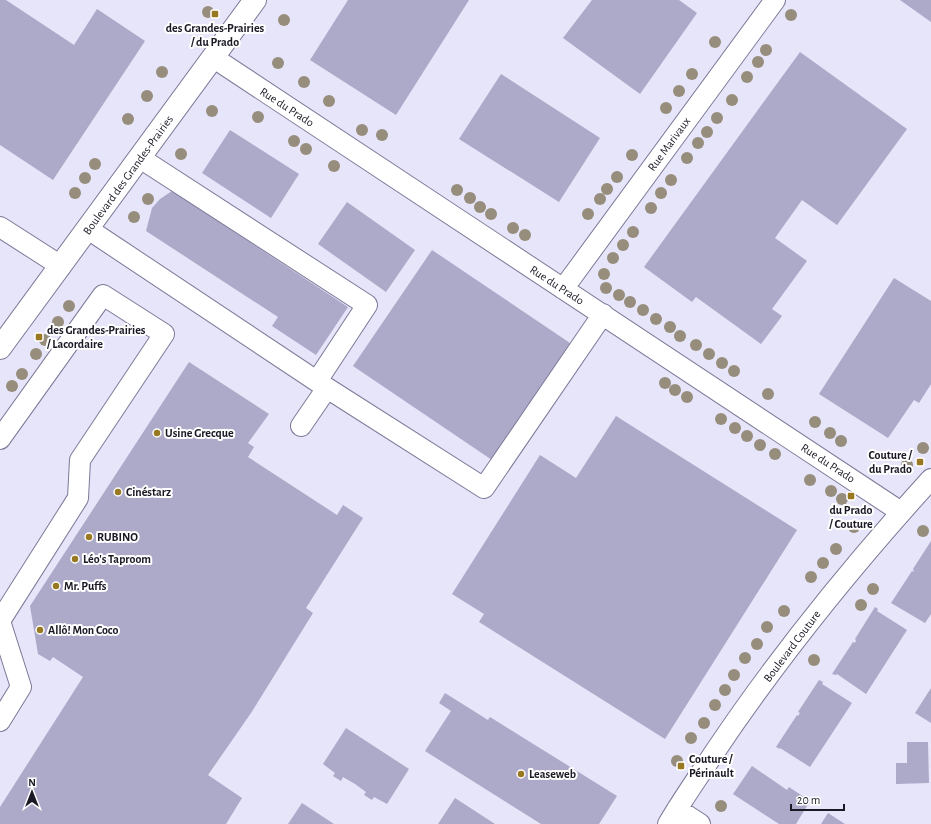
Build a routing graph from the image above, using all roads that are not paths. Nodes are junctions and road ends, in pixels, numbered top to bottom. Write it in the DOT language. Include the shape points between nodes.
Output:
graph roads {
  1 [pos="255,0"];
  2 [pos="774,0"];
  3 [pos="214,58"];
  4 [pos="140,158"];
  5 [pos="0,227"];
  6 [pos="88,229"];
  7 [pos="61,266"];
  8 [pos="563,289"];
  9 [pos="603,314"];
  10 [pos="0,348"];
  11 [pos="322,384"];
  12 [pos="301,426"];
  13 [pos="0,439"];
  14 [pos="931,479"];
  15 [pos="901,512"];
  16 [pos="0,721"];
  17 [pos="672,817"];
  18 [pos="700,824"];
  1 -- 3 [label="main road, Boulevard des Grandes-Prairies"];
  2 -- 8 [label="street, Rue Marivaux"];
  3 -- 4 [label="main road, Boulevard des Grandes-Prairies"];
  3 -- 8 [label="street, Rue du Prado"];
  4 -- 6 [label="main road, Boulevard des Grandes-Prairies"];
  4 -- 11 [label="street" via="367,304"];
  5 -- 7 [label="street"];
  6 -- 7 [label="main road, Boulevard des Grandes-Prairies"];
  6 -- 11 [label="street"];
  7 -- 10 [label="main road, Boulevard des Grandes-Prairies"];
  8 -- 9 [label="street, Rue du Prado"];
  9 -- 11 [label="street" via="484,488"];
  9 -- 15 [label="street, Rue du Prado"];
  11 -- 12 [label="street"];
  13 -- 16 [label="street" via="103,295 164,334 80,460 78,498 0,621 21,687"];
  14 -- 15 [label="street, Boulevard Couture"];
  15 -- 17 [label="street, Boulevard Couture" via="785,653 729,730"];
  17 -- 18 [label="street"];
}
